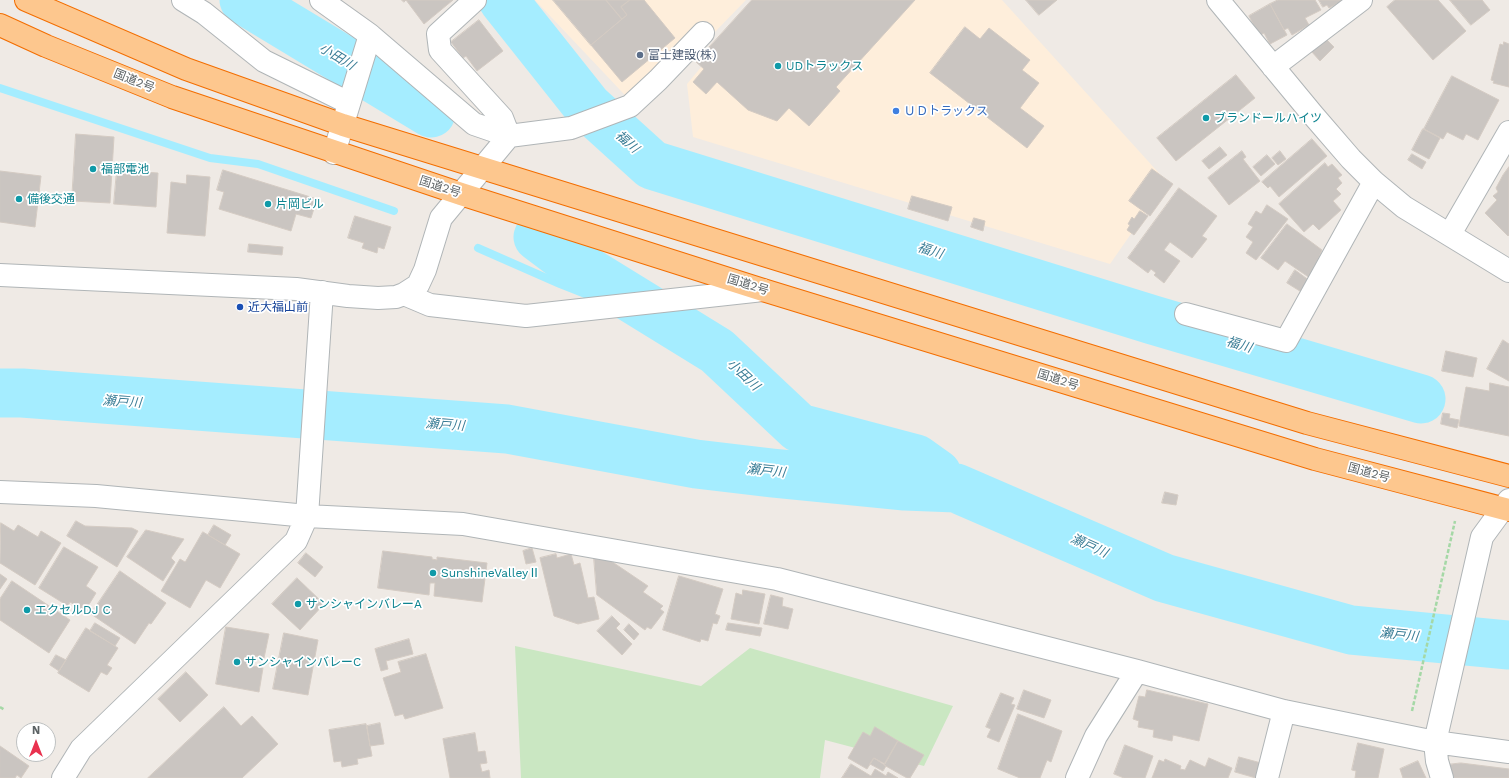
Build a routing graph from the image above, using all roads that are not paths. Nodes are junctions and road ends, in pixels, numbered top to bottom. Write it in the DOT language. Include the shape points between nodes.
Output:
graph roads {
  1 [pos="26,0"];
  2 [pos="183,0"];
  3 [pos="321,0"];
  4 [pos="1218,0"];
  5 [pos="1361,0"];
  6 [pos="471,4"];
  7 [pos="0,25"];
  8 [pos="703,33"];
  9 [pos="368,41"];
  10 [pos="1273,67"];
  11 [pos="352,95"];
  12 [pos="343,125"];
  13 [pos="1509,132"];
  14 [pos="509,136"];
  15 [pos="334,153"];
  16 [pos="483,169"];
  17 [pos="1374,182"];
  18 [pos="461,194"];
  19 [pos="1450,234"];
  20 [pos="1509,271"];
  21 [pos="0,275"];
  22 [pos="764,290"];
  23 [pos="322,292"];
  24 [pos="404,294"];
  25 [pos="1186,314"];
  26 [pos="1509,476"];
  27 [pos="0,492"];
  28 [pos="1507,506"];
  29 [pos="307,510"];
  30 [pos="1137,671"];
  31 [pos="1284,711"];
  32 [pos="1436,734"];
  33 [pos="1509,752"];
  34 [pos="63,778"];
  35 [pos="1077,778"];
  36 [pos="1267,778"];
  37 [pos="1442,778"];
  1 -- 12 [label="highway" via="186,69"];
  2 -- 11 [label="street" via="204,13 264,62"];
  3 -- 9 [label="street"];
  4 -- 10 [label="street"];
  5 -- 10 [label="street"];
  6 -- 14 [label="street" via="438,34 440,50 502,118"];
  7 -- 15 [label="highway, 国道2号" via="172,97"];
  8 -- 14 [label="street" via="630,106 571,128"];
  9 -- 11 [label="street"];
  9 -- 14 [label="street" via="474,124"];
  10 -- 17 [label="street" via="1351,159"];
  11 -- 12 [label="street"];
  12 -- 15 [label="street"];
  12 -- 16 [label="highway"];
  13 -- 19 [label="street"];
  14 -- 16 [label="street"];
  15 -- 18 [label="highway, 国道2号"];
  16 -- 18 [label="street"];
  16 -- 26 [label="highway" via="1307,423"];
  17 -- 19 [label="street" via="1404,207"];
  17 -- 25 [label="street" via="1286,341"];
  18 -- 22 [label="highway, 国道2号"];
  18 -- 24 [label="street" via="441,218 418,285"];
  19 -- 20 [label="street"];
  21 -- 23 [label="street"];
  22 -- 24 [label="street" via="526,316 430,305"];
  22 -- 28 [label="highway, 国道2号" via="1315,458"];
  23 -- 24 [label="street" via="378,298"];
  23 -- 29 [label="street"];
  27 -- 29 [label="street"];
  28 -- 32 [label="street" via="1482,537"];
  29 -- 30 [label="street" via="463,524 777,579"];
  29 -- 34 [label="street" via="296,541 81,749"];
  30 -- 31 [label="street"];
  30 -- 35 [label="street" via="1096,736"];
  31 -- 32 [label="street"];
  31 -- 36 [label="street"];
  32 -- 33 [label="street"];
  32 -- 37 [label="street" via="1437,761"];
}
